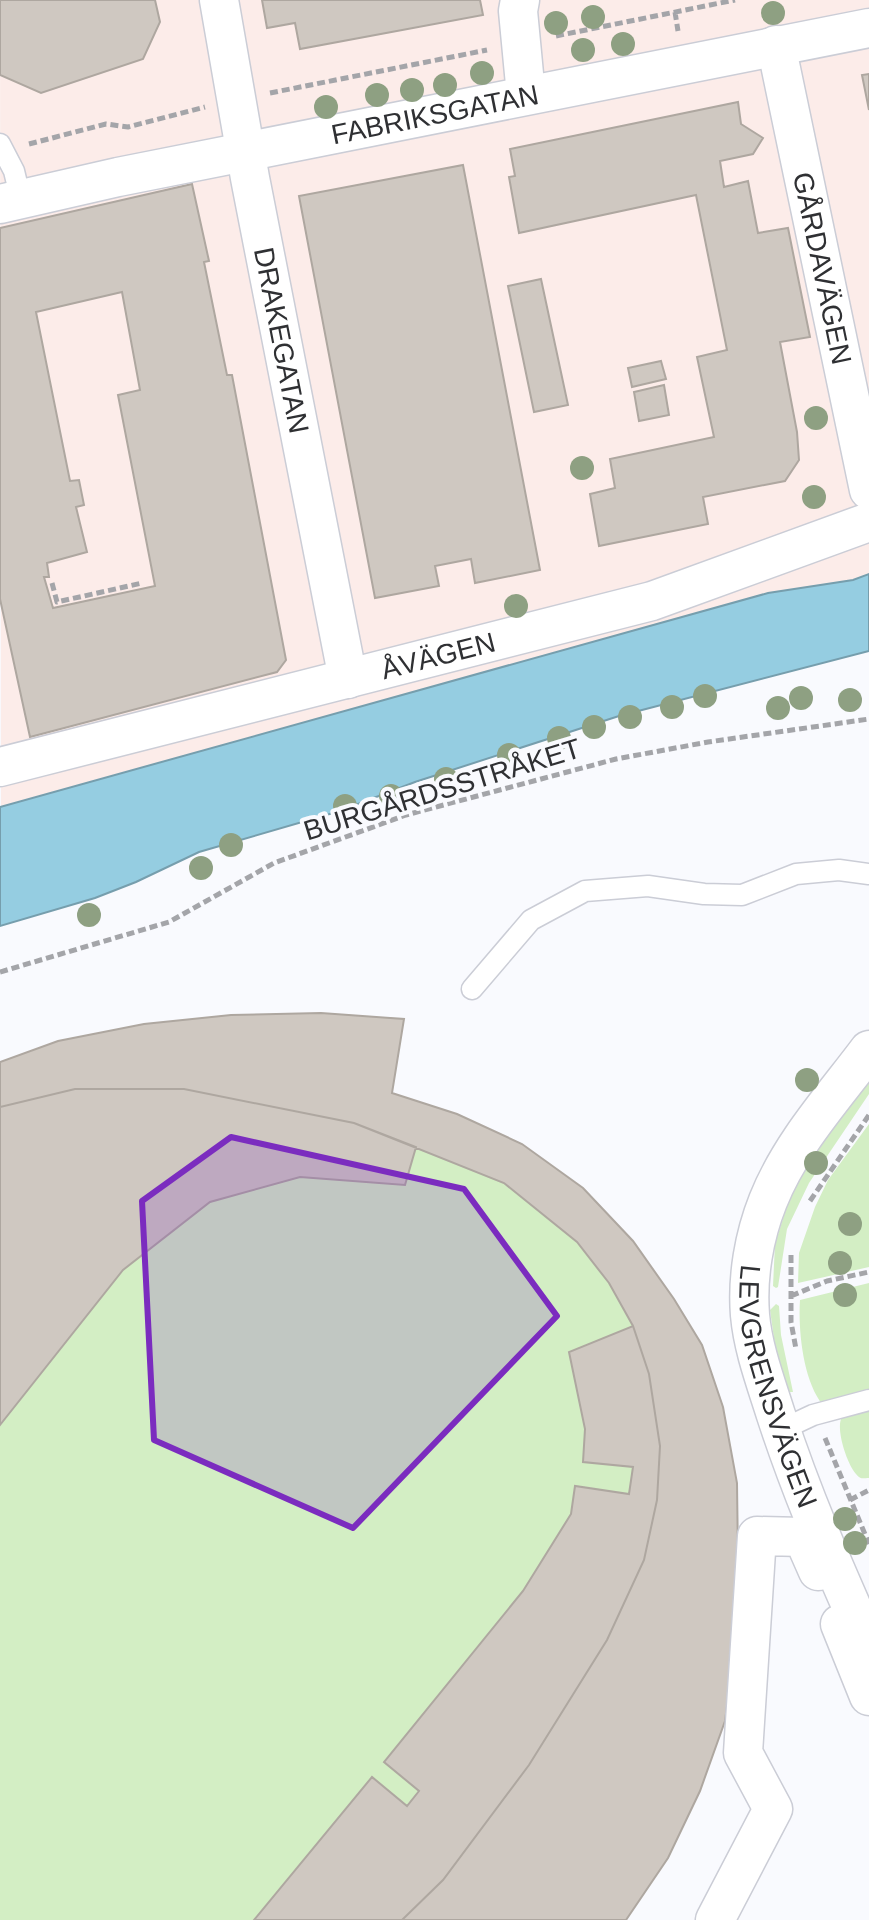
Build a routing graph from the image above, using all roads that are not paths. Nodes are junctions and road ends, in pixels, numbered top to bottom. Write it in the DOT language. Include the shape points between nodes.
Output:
graph roads {
  1 [pos="219,0"];
  2 [pos="520,0"];
  3 [pos="869,28"];
  4 [pos="776,45"];
  5 [pos="526,95"];
  6 [pos="3,147"];
  7 [pos="245,151"];
  8 [pos="10,202"];
  9 [pos="869,490"];
  10 [pos="869,522"];
  11 [pos="348,679"];
  12 [pos="0,767"];
  13 [pos="869,874"];
  14 [pos="472,989"];
  15 [pos="869,1050"];
  16 [pos="869,1400"];
  17 [pos="797,1422"];
  18 [pos="869,1646"];
  19 [pos="869,1696"];
  20 [pos="715,1920"];
  1 -- 7 [label="street, DRAKEGATAN"];
  2 -- 5 [label="street"];
  3 -- 4 [label="street, FABRIKSGATAN"];
  4 -- 5 [label="street, FABRIKSGATAN"];
  4 -- 9 [label="street, GÅRDAVÄGEN"];
  5 -- 7 [label="street, FABRIKSGATAN"];
  6 -- 8 [label="lane"];
  7 -- 8 [label="street, FABRIKSGATAN"];
  7 -- 11 [label="street, DRAKEGATAN"];
  10 -- 11 [label="street, ÅVÄGEN" via="652,601"];
  11 -- 12 [label="street, ÅVÄGEN"];
  13 -- 14 [label="lane" via="796,874 742,895 648,886 585,891 531,920"];
  15 -- 17 [label="street, LEVGRENSVÄGEN" via="790,1157 756,1239 750,1316 762,1371"];
  16 -- 17 [label="lane"];
  17 -- 18 [label="street, LEVGRENSVÄGEN" via="816,1529"];
  19 -- 20 [label="street" via="803,1537 757,1536 743,1753 773,1809"];
}
